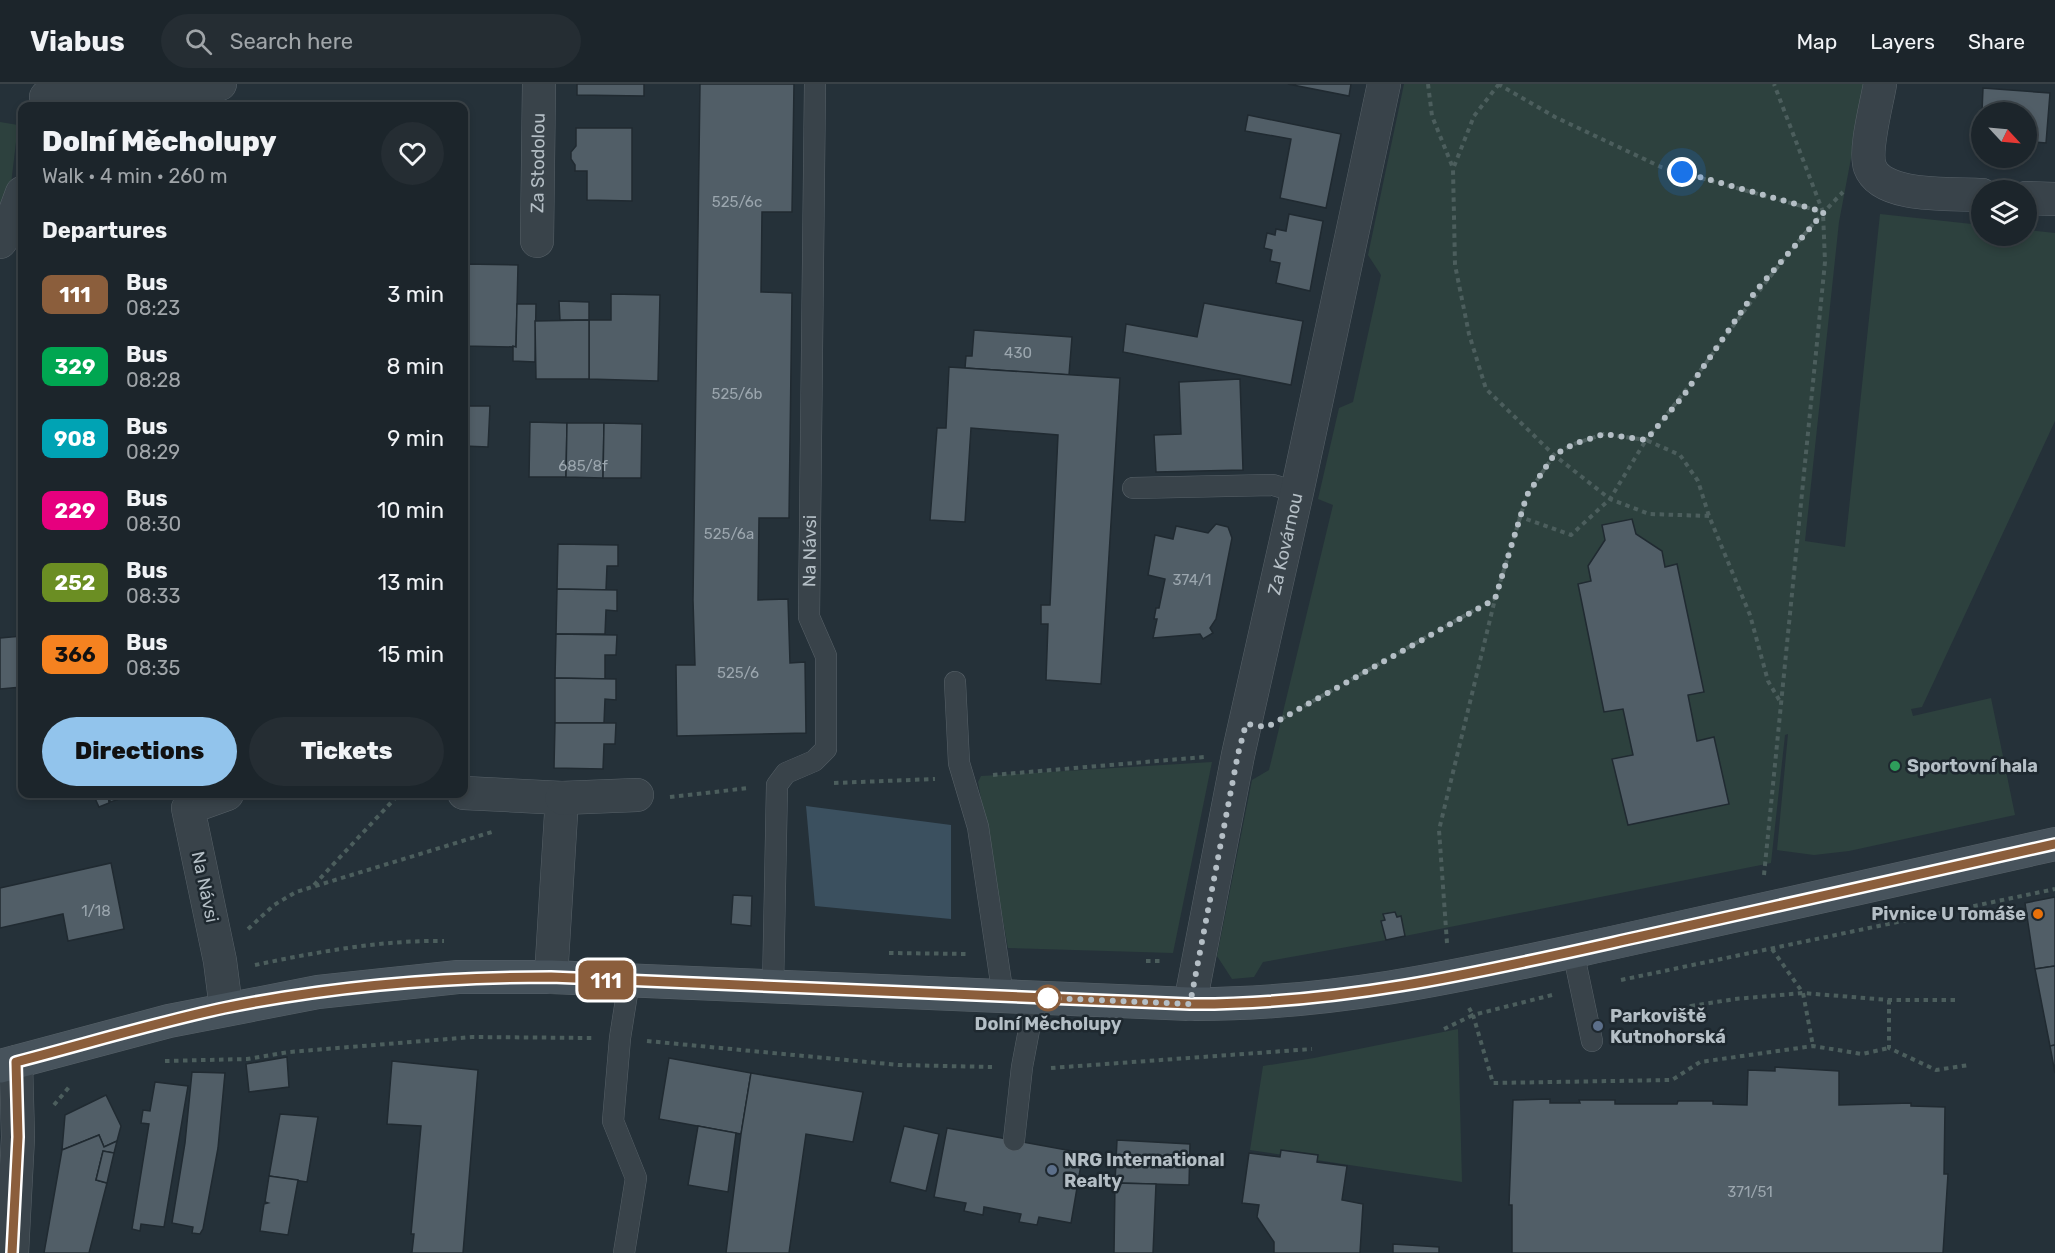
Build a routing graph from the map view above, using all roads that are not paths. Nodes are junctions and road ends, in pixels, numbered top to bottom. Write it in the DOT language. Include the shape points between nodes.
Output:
graph roads {
  1 [pos="220,84"];
  2 [pos="539,84"];
  3 [pos="815,84"];
  4 [pos="1384,84"];
  5 [pos="1880,84"];
  6 [pos="46,96"];
  7 [pos="1971,194"];
  8 [pos="2037,198"];
  9 [pos="2055,199"];
  10 [pos="18,204"];
  11 [pos="537,241"];
  12 [pos="0,242"];
  13 [pos="1133,488"];
  14 [pos="1297,492"];
  15 [pos="955,682"];
  16 [pos="468,793"];
  17 [pos="637,795"];
  18 [pos="216,798"];
  19 [pos="562,798"];
  20 [pos="2055,844"];
  21 [pos="1573,951"];
  22 [pos="551,977"];
  23 [pos="629,981"];
  24 [pos="773,987"];
  25 [pos="1019,997"];
  26 [pos="1190,1004"];
  27 [pos="226,1008"];
  28 [pos="1592,1041"];
  29 [pos="8,1064"];
  30 [pos="1014,1140"];
  31 [pos="12,1253"];
  32 [pos="624,1253"];
  1 -- 6 [label="street" via="196,89"];
  2 -- 11 [label="street, Za Stodolou"];
  3 -- 24 [label="lane, Na Návsi" via="809,617 826,656 826,749 814,761 786,773 777,785"];
  4 -- 14 [label="street, Za Kovárnou"];
  5 -- 7 [label="street" via="1869,153 1869,166 1876,177 1896,189"];
  8 -- 9 [label="street"];
  10 -- 12 [label="street"];
  13 -- 14 [label="lane" via="1273,485"];
  14 -- 26 [label="street, Za Kovárnou" via="1238,754"];
  15 -- 25 [label="lane" via="958,763 978,827"];
  16 -- 19 [label="street"];
  17 -- 19 [label="street"];
  18 -- 27 [label="street, Na Návsi" via="188,808"];
  19 -- 22 [label="street"];
  20 -- 21 [label="main road"];
  21 -- 26 [label="main road" via="1452,978 1329,998 1237,1005"];
  21 -- 28 [label="lane"];
  22 -- 23 [label="main road"];
  22 -- 27 [label="main road" via="458,977 318,992"];
  23 -- 24 [label="main road"];
  23 -- 32 [label="lane" via="613,1121 636,1178"];
  24 -- 25 [label="main road"];
  25 -- 26 [label="main road"];
  25 -- 30 [label="lane" via="1022,1067"];
  27 -- 29 [label="main road"];
  29 -- 31 [label="street" via="18,1137"];
}
